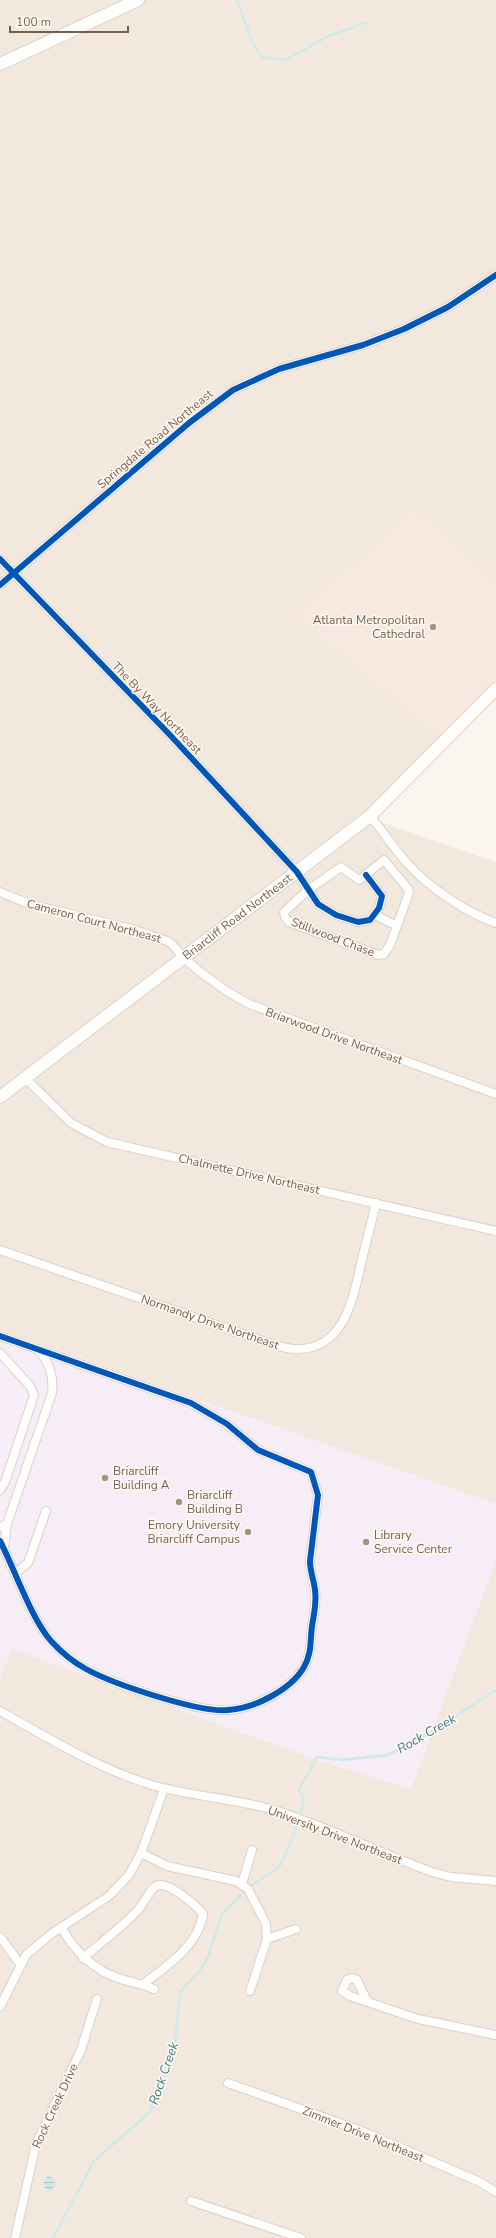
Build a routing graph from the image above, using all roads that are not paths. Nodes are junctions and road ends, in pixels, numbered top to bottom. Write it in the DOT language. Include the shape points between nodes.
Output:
graph roads {
  1 [pos="138,0"];
  2 [pos="0,64"];
  3 [pos="496,275"];
  4 [pos="0,560"];
  5 [pos="14,574"];
  6 [pos="0,586"];
  7 [pos="496,688"];
  8 [pos="370,816"];
  9 [pos="408,864"];
  10 [pos="297,872"];
  11 [pos="366,874"];
  12 [pos="397,875"];
  13 [pos="308,890"];
  14 [pos="0,892"];
  15 [pos="375,916"];
  16 [pos="496,923"];
  17 [pos="397,926"];
  18 [pos="183,957"];
  19 [pos="24,1077"];
  20 [pos="496,1094"];
  21 [pos="0,1097"];
  22 [pos="376,1203"];
  23 [pos="496,1231"];
  24 [pos="0,1250"];
  25 [pos="0,1336"];
  26 [pos="38,1349"];
  27 [pos="0,1353"];
  28 [pos="0,1490"];
  29 [pos="46,1511"];
  30 [pos="4,1525"];
  31 [pos="2,1545"];
  32 [pos="16,1573"];
  33 [pos="0,1711"];
  34 [pos="164,1789"];
  35 [pos="252,1850"];
  36 [pos="141,1853"];
  37 [pos="496,1881"];
  38 [pos="242,1884"];
  39 [pos="61,1927"];
  40 [pos="296,1929"];
  41 [pos="0,1937"];
  42 [pos="267,1939"];
  43 [pos="83,1958"];
  44 [pos="20,1964"];
  45 [pos="143,1984"];
  46 [pos="154,1989"];
  47 [pos="250,1992"];
  48 [pos="97,1999"];
  49 [pos="367,2001"];
  50 [pos="0,2007"];
  51 [pos="496,2035"];
  52 [pos="228,2084"];
  53 [pos="496,2192"];
  54 [pos="190,2201"];
  55 [pos="15,2238"];
  56 [pos="302,2238"];
  1 -- 2 [label="main road"];
  3 -- 5 [label="street, Springdale Road Northeast" via="448,307 404,329 363,345 279,369 233,390 189,423"];
  4 -- 5 [label="street, The By Way Northeast"];
  5 -- 6 [label="street, Springdale Road Northeast"];
  5 -- 10 [label="street, The By Way Northeast"];
  7 -- 8 [label="main road, Briarcliff Road Northeast"];
  8 -- 9 [label="street"];
  8 -- 10 [label="main road, Briarcliff Road Northeast"];
  9 -- 12 [label="street"];
  9 -- 16 [label="street" via="444,895"];
  10 -- 13 [label="street, Stillwood Chase"];
  10 -- 18 [label="main road, Briarcliff Road Northeast"];
  11 -- 12 [label="street, Stillwood Chase" via="384,860"];
  11 -- 13 [label="street, Stillwood Chase" via="359,880 341,867"];
  11 -- 15 [label="street" via="382,896"];
  12 -- 17 [label="street, Stillwood Chase" via="409,893"];
  13 -- 15 [label="street, Stillwood Chase" via="318,904 336,915 362,923"];
  13 -- 17 [label="street, Stillwood Chase" via="284,912 284,917 289,922 378,955 388,951"];
  14 -- 18 [label="street, Cameron Court Northeast" via="29,904 132,929 170,942"];
  15 -- 17 [label="street"];
  18 -- 19 [label="main road, Briarcliff Road Northeast"];
  18 -- 20 [label="street, Briarwood Drive Northeast" via="213,982 249,1004"];
  19 -- 21 [label="main road, Briarcliff Road Northeast"];
  19 -- 22 [label="street, Chalmette Drive Northeast" via="71,1123 107,1142"];
  22 -- 23 [label="street, Chalmette Drive Northeast"];
  22 -- 24 [label="street, Normandy Drive Northeast" via="346,1319 333,1334 320,1343 302,1348 284,1347 251,1338"];
  25 -- 26 [label="street"];
  26 -- 30 [label="street" via="47,1360 53,1375 52,1393"];
  26 -- 32 [label="street" via="191,1403 227,1424 258,1450 311,1472 318,1495 310,1561 317,1607 312,1625 310,1652 299,1675 264,1700 228,1710 200,1708 112,1680 87,1670 70,1659 50,1640 39,1623"];
  27 -- 28 [label="street" via="30,1386 34,1395 5,1482"];
  29 -- 32 [label="street" via="28,1563"];
  30 -- 31 [label="street"];
  31 -- 32 [label="street"];
  33 -- 34 [label="street, University Drive Northeast" via="102,1765"];
  34 -- 36 [label="street"];
  34 -- 37 [label="street, University Drive Northeast" via="262,1807 309,1822 432,1872"];
  35 -- 38 [label="street"];
  36 -- 38 [label="street" via="167,1866 206,1873"];
  36 -- 39 [label="street" via="129,1875 109,1896"];
  38 -- 42 [label="street" via="248,1889 266,1924"];
  39 -- 43 [label="street" via="72,1946"];
  39 -- 44 [label="street" via="36,1945"];
  40 -- 42 [label="street"];
  41 -- 44 [label="street"];
  42 -- 47 [label="street"];
  43 -- 45 [label="street" via="117,1978"];
  43 -- 45 [label="street" via="139,1909 154,1888 162,1885 174,1890 197,1906 203,1914 202,1924 195,1938"];
  44 -- 50 [label="street"];
  45 -- 46 [label="street"];
  48 -- 55 [label="street, Rock Creek Drive" via="81,2050 36,2144"];
  49 -- 51 [label="street" via="418,2019"];
  52 -- 53 [label="street, Zimmer Drive Northeast" via="359,2130 480,2182"];
  54 -- 56 [label="street"];
}
